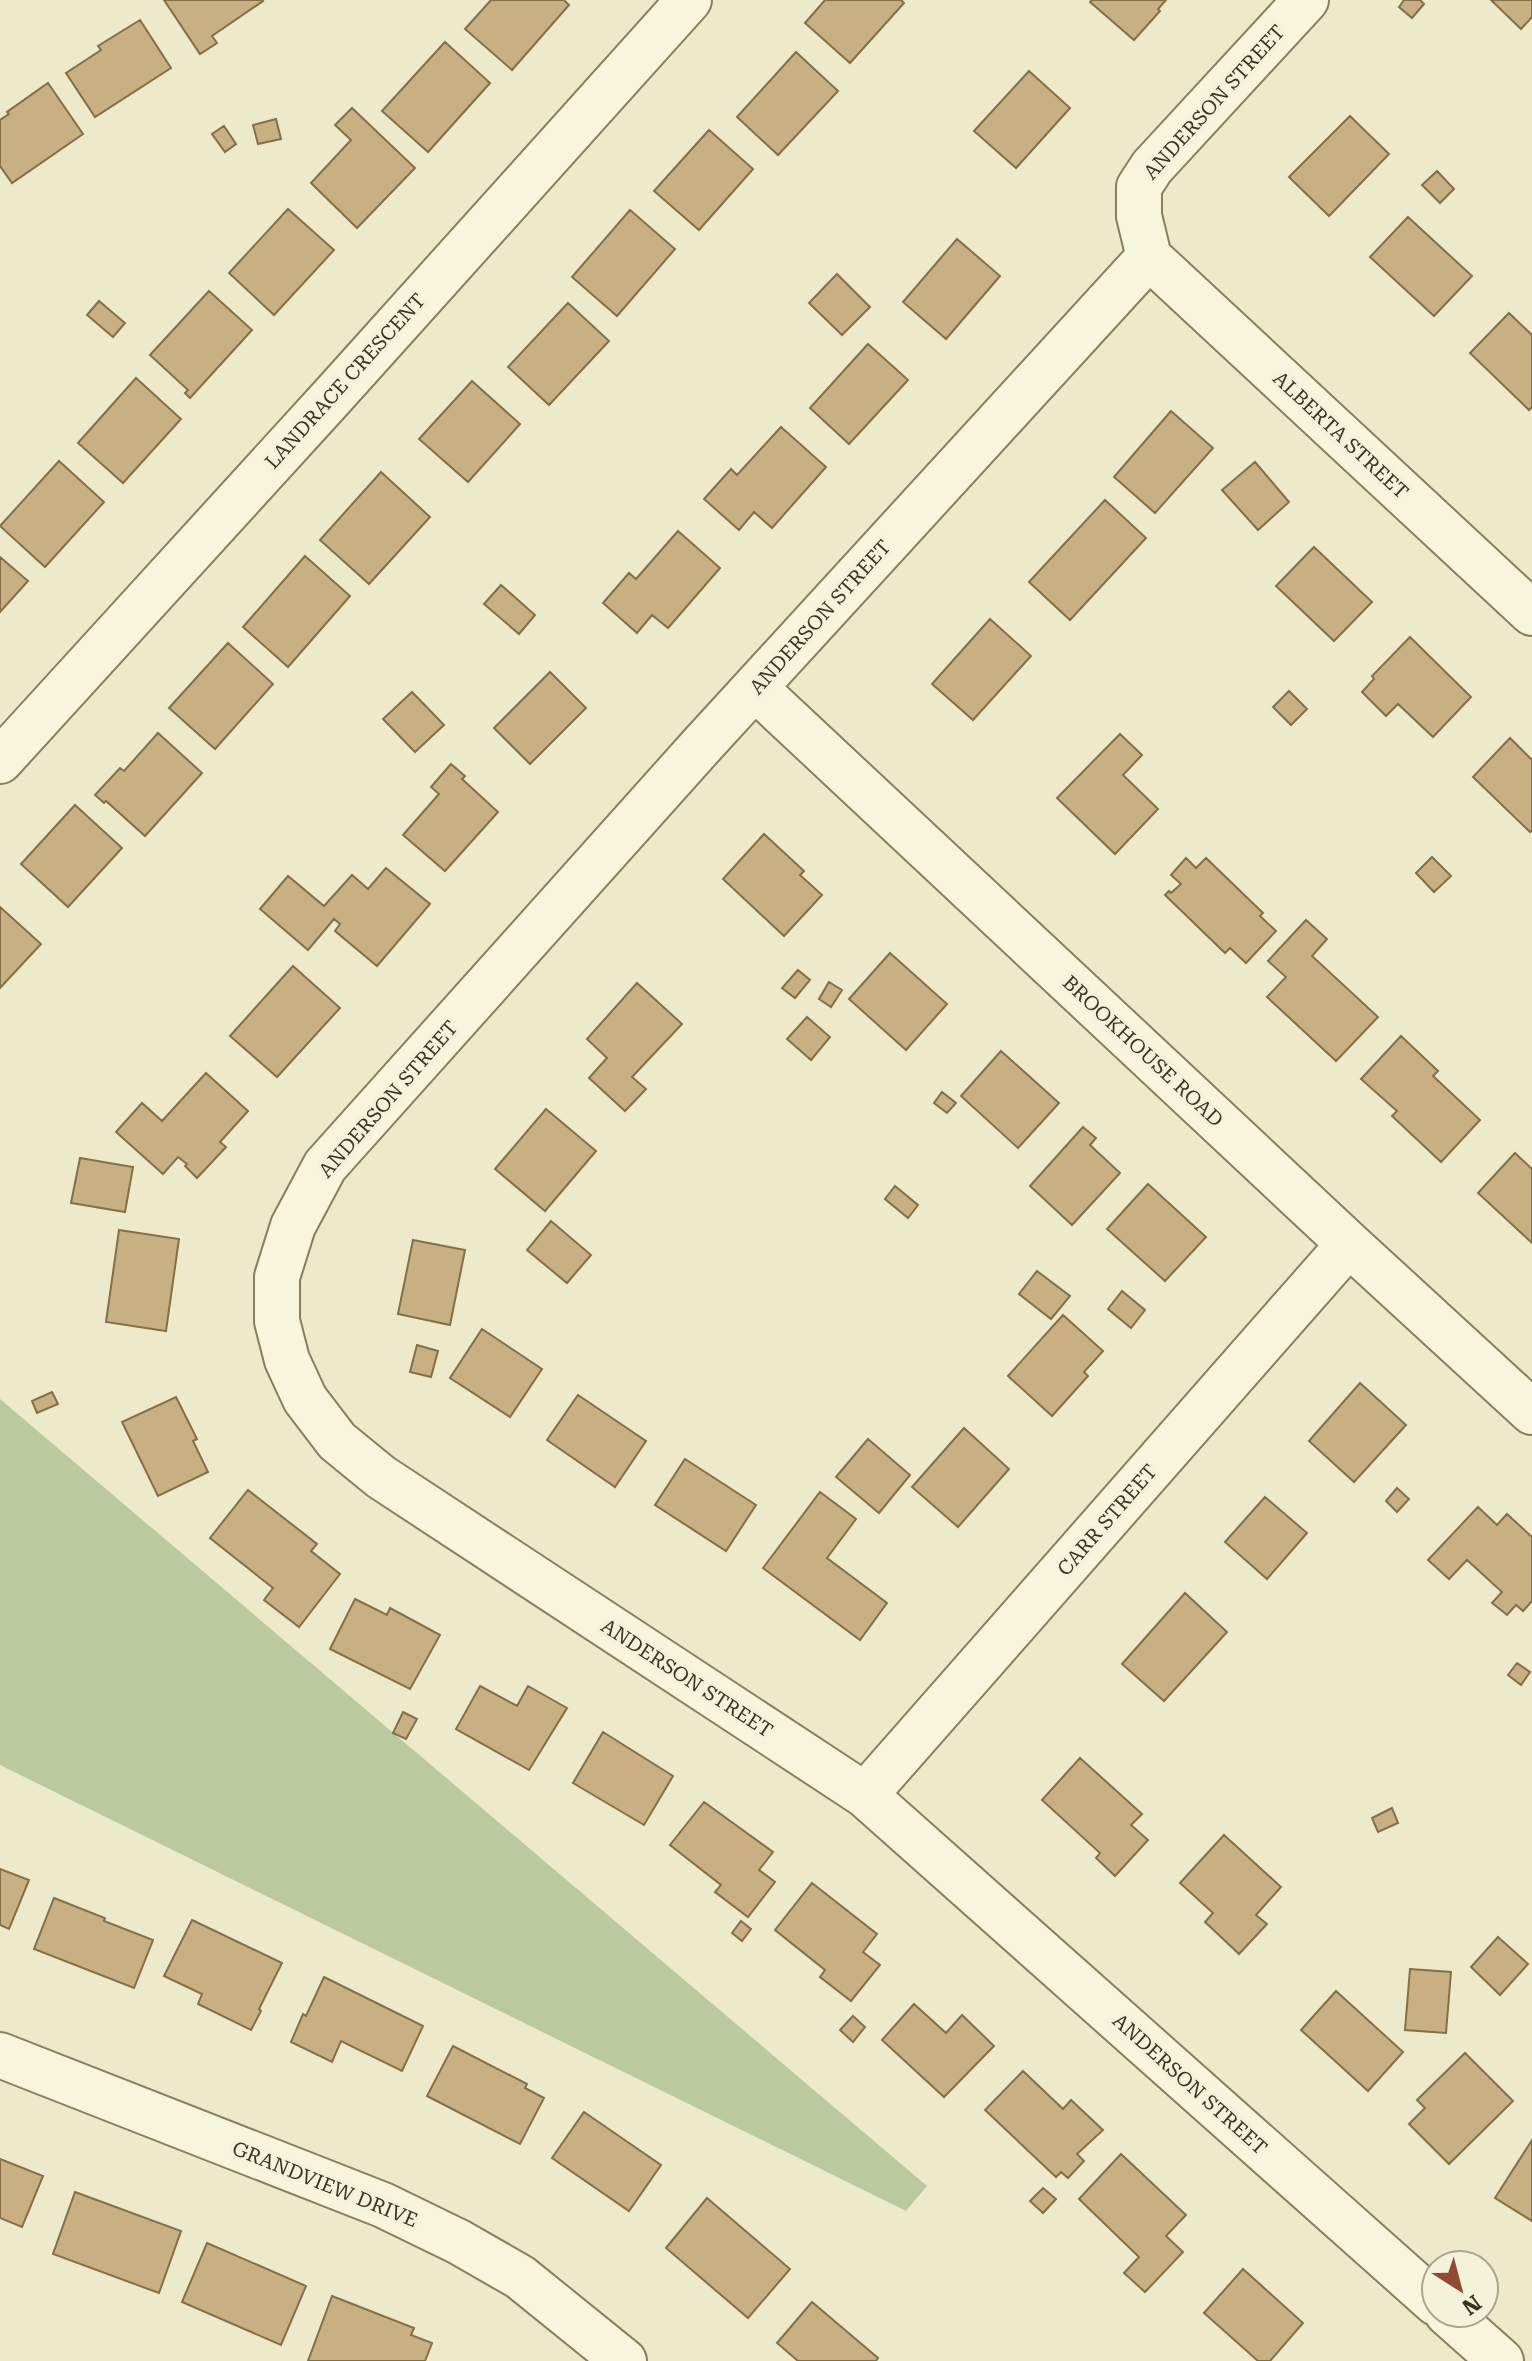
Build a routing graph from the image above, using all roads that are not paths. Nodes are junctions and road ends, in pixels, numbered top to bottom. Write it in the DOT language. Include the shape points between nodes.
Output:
graph roads {
  1 [pos="689,0"];
  2 [pos="1306,0"];
  3 [pos="1149,257"];
  4 [pos="1532,613"];
  5 [pos="755,688"];
  6 [pos="0,761"];
  7 [pos="1349,1244"];
  8 [pos="1532,1412"];
  9 [pos="865,1795"];
  10 [pos="0,2055"];
  11 [pos="1420,2289"];
  12 [pos="1465,2329"];
  13 [pos="624,2361"];
  14 [pos="1501,2361"];
  1 -- 6 [label="street, LANDRACE CRESCENT"];
  2 -- 3 [label="street, ANDERSON STREET" via="1145,177 1139,187 1139,216"];
  3 -- 4 [label="street, ALBERTA STREET"];
  3 -- 5 [label="street, ANDERSON STREET"];
  5 -- 7 [label="street, BROOKHOUSE ROAD"];
  5 -- 9 [label="street, ANDERSON STREET" via="325,1166 293,1226 277,1277 277,1321 305,1399 337,1441 381,1477"];
  7 -- 8 [label="street, BROOKHOUSE ROAD"];
  7 -- 9 [label="street, CARR STREET"];
  9 -- 11 [label="street, ANDERSON STREET"];
  10 -- 13 [label="street, GRANDVIEW DRIVE" via="383,2205 459,2242 520,2277"];
  12 -- 14 [label="street"];
}
